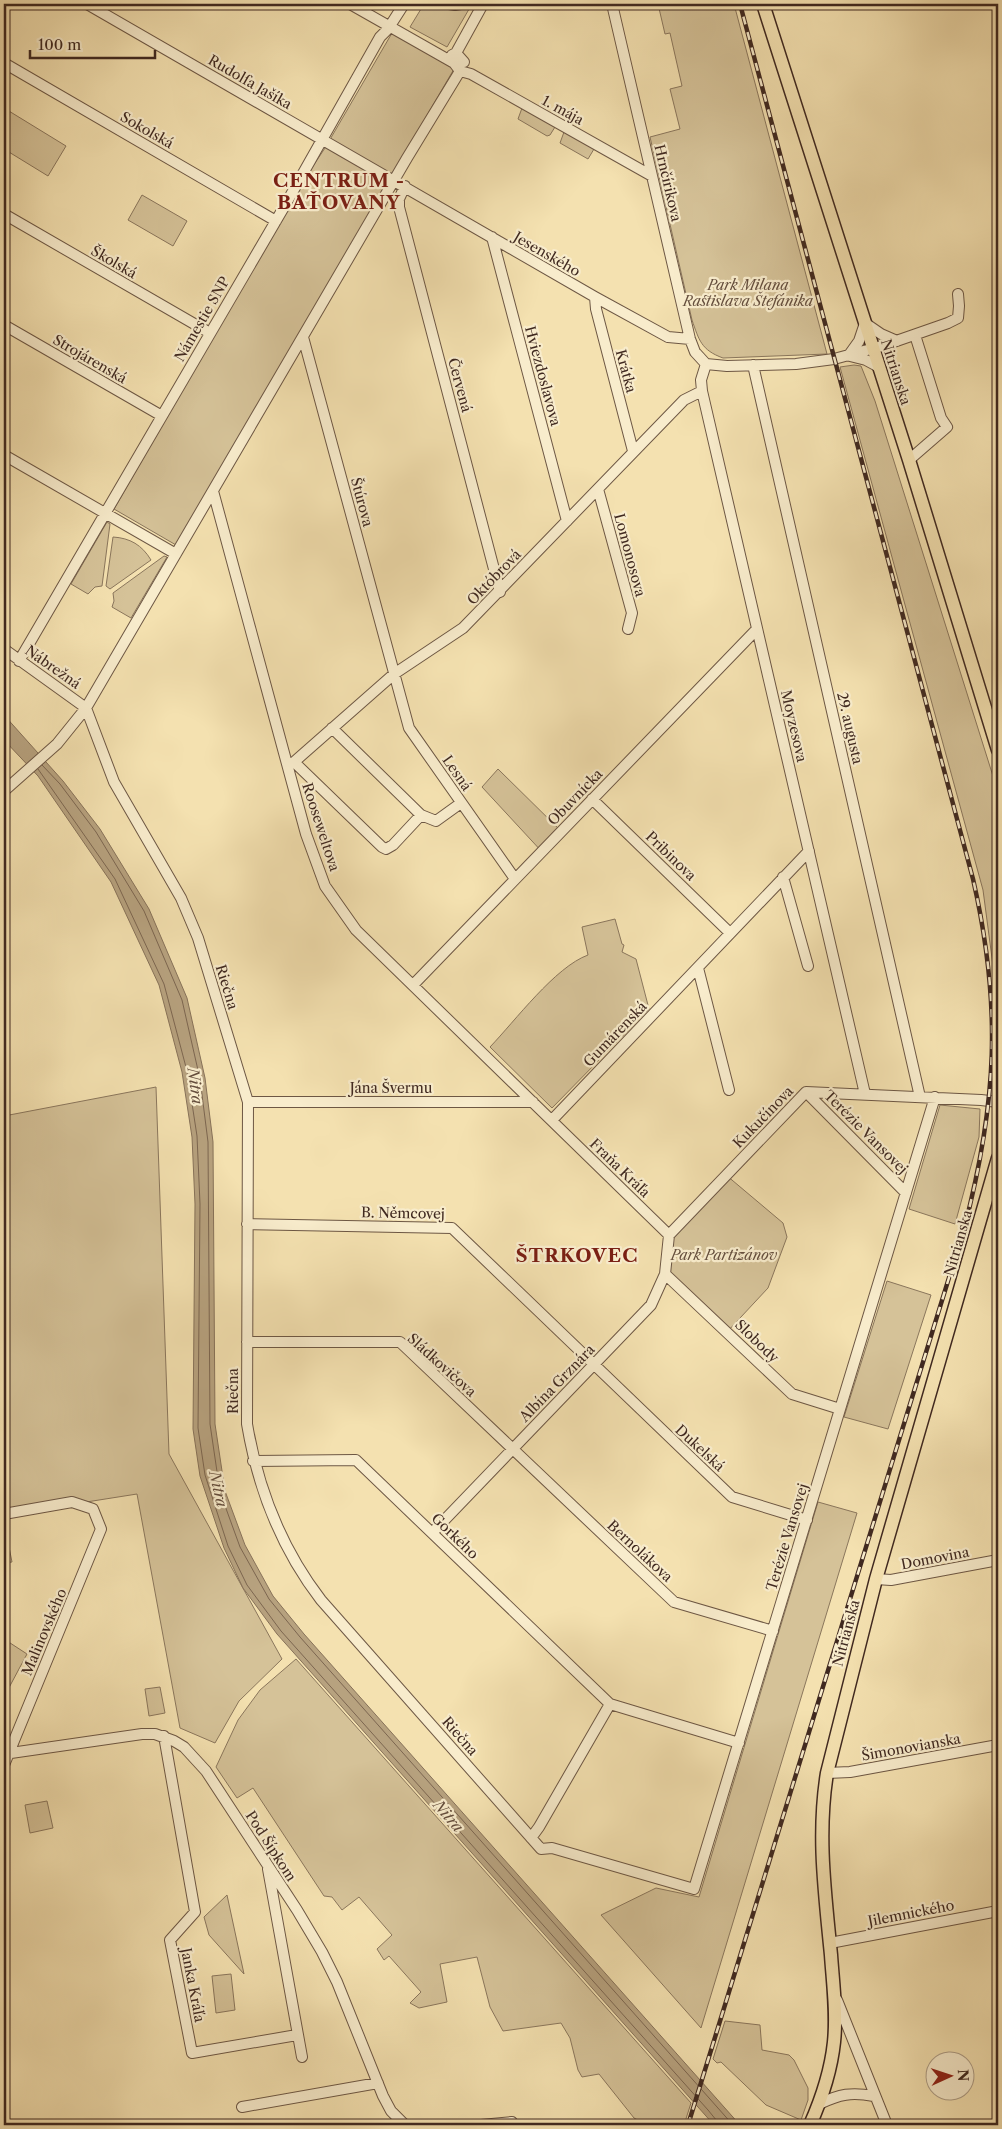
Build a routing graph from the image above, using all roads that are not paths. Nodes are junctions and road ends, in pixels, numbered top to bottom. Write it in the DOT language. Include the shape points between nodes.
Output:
graph roads {
  1 [pos="87,4"];
  2 [pos="350,4"];
  3 [pos="404,4"];
  4 [pos="449,4"];
  5 [pos="461,4"];
  6 [pos="612,4"];
  7 [pos="763,4"];
  8 [pos="480,5"];
  9 [pos="390,26"];
  10 [pos="449,55"];
  11 [pos="4,63"];
  12 [pos="462,66"];
  13 [pos="322,138"];
  14 [pos="652,176"];
  15 [pos="394,180"];
  16 [pos="405,186"];
  17 [pos="4,214"];
  18 [pos="276,221"];
  19 [pos="492,237"];
  20 [pos="958,294"];
  21 [pos="595,297"];
  22 [pos="865,323"];
  23 [pos="4,325"];
  24 [pos="210,333"];
  25 [pos="915,335"];
  26 [pos="303,337"];
  27 [pos="690,339"];
  28 [pos="897,341"];
  29 [pos="873,349"];
  30 [pos="849,355"];
  31 [pos="706,364"];
  32 [pos="753,365"];
  33 [pos="878,367"];
  34 [pos="702,391"];
  35 [pos="162,416"];
  36 [pos="633,451"];
  37 [pos="4,455"];
  38 [pos="908,460"];
  39 [pos="598,489"];
  40 [pos="214,491"];
  41 [pos="105,514"];
  42 [pos="567,521"];
  43 [pos="176,554"];
  44 [pos="500,592"];
  45 [pos="628,629"];
  46 [pos="757,629"];
  47 [pos="4,649"];
  48 [pos="19,661"];
  49 [pos="394,674"];
  50 [pos="86,708"];
  51 [pos="332,728"];
  52 [pos="998,750"];
  53 [pos="291,763"];
  54 [pos="4,791"];
  55 [pos="592,799"];
  56 [pos="461,803"];
  57 [pos="421,815"];
  58 [pos="809,851"];
  59 [pos="784,877"];
  60 [pos="515,879"];
  61 [pos="730,933"];
  62 [pos="808,966"];
  63 [pos="698,968"];
  64 [pos="413,985"];
  65 [pos="729,1090"];
  66 [pos="806,1092"];
  67 [pos="865,1094"];
  68 [pos="920,1097"];
  69 [pos="935,1098"];
  70 [pos="248,1102"];
  71 [pos="534,1102"];
  72 [pos="998,1102"];
  73 [pos="552,1120"];
  74 [pos="998,1158"];
  75 [pos="906,1193"];
  76 [pos="248,1224"];
  77 [pos="669,1235"];
  78 [pos="665,1274"];
  79 [pos="247,1342"];
  80 [pos="593,1365"];
  81 [pos="840,1409"];
  82 [pos="512,1449"];
  83 [pos="253,1460"];
  84 [pos="4,1514"];
  85 [pos="806,1520"];
  86 [pos="432,1533"];
  87 [pos="998,1560"];
  88 [pos="876,1578"];
  89 [pos="773,1631"];
  90 [pos="610,1704"];
  91 [pos="164,1736"];
  92 [pos="738,1743"];
  93 [pos="998,1745"];
  94 [pos="6,1753"];
  95 [pos="4,1765"];
  96 [pos="827,1774"];
  97 [pos="531,1838"];
  98 [pos="266,1863"];
  99 [pos="694,1889"];
  100 [pos="998,1911"];
  101 [pos="830,1943"];
  102 [pos="834,1995"];
  103 [pos="297,2035"];
  104 [pos="302,2056"];
  105 [pos="378,2083"];
  106 [pos="874,2096"];
  107 [pos="819,2104"];
  108 [pos="242,2107"];
  109 [pos="405,2125"];
  110 [pos="481,2125"];
  111 [pos="512,2125"];
  112 [pos="810,2125"];
  113 [pos="887,2125"];
  1 -- 13 [label="street, Rudolfa Jašíka"];
  2 -- 9 [label="street"];
  3 -- 9 [label="street, Námestie SNP"];
  4 -- 5 [label="street"];
  6 -- 14 [label="street, Hrnčírikova"];
  7 -- 22 [label="main road, Nitrianska"];
  8 -- 10 [label="street"];
  9 -- 10 [label="street"];
  9 -- 13 [label="street, Námestie SNP" via="380,36"];
  10 -- 12 [label="street"];
  11 -- 18 [label="street, Sokolská"];
  12 -- 14 [label="street, 1. mája"];
  12 -- 15 [label="street"];
  13 -- 15 [label="street"];
  13 -- 18 [label="street, Námestie SNP"];
  14 -- 27 [label="street, Hrnčírikova"];
  15 -- 16 [label="street, Jesenského"];
  15 -- 26 [label="street"];
  16 -- 19 [label="street, Jesenského"];
  16 -- 44 [label="street, Červená" via="399,207"];
  17 -- 24 [label="street, Školská"];
  18 -- 24 [label="street, Námestie SNP"];
  19 -- 21 [label="street, Jesenského"];
  19 -- 42 [label="street, Hviezdoslavova"];
  20 -- 25 [label="street" via="958,318"];
  21 -- 27 [label="street, Jesenského" via="668,338"];
  21 -- 36 [label="street, Krátka"];
  22 -- 28 [label="street"];
  22 -- 29 [label="main road, Nitrianska"];
  22 -- 30 [label="street" via="859,342"];
  23 -- 35 [label="street, Strojárenská"];
  24 -- 35 [label="street, Námestie SNP"];
  25 -- 28 [label="street"];
  25 -- 38 [label="street" via="941,418 947,427"];
  26 -- 40 [label="street"];
  26 -- 49 [label="street, Štúrova"];
  27 -- 31 [label="street, Hrnčírikova" via="695,352"];
  28 -- 29 [label="street"];
  29 -- 30 [label="street"];
  29 -- 33 [label="main road, Nitrianska"];
  30 -- 32 [label="street" via="796,364"];
  30 -- 33 [label="street"];
  31 -- 32 [label="street"];
  31 -- 34 [label="street, Moyzesova" via="701,380"];
  32 -- 68 [label="street, 29. augusta"];
  33 -- 38 [label="main road, Nitrianska"];
  34 -- 36 [label="street, Októbrová" via="685,399"];
  34 -- 46 [label="street, Moyzesova"];
  35 -- 41 [label="street, Námestie SNP"];
  36 -- 39 [label="street, Októbrová"];
  37 -- 41 [label="street"];
  38 -- 52 [label="main road, Nitrianska"];
  39 -- 42 [label="street, Októbrová"];
  39 -- 45 [label="street, Lomonosova" via="632,613"];
  40 -- 43 [label="street"];
  40 -- 53 [label="street, Rooseweltova"];
  41 -- 43 [label="street"];
  41 -- 48 [label="street, Námestie SNP"];
  42 -- 44 [label="street, Októbrová"];
  43 -- 50 [label="street"];
  44 -- 49 [label="street, Októbrová" via="463,628"];
  46 -- 55 [label="street, Obuvnícka"];
  46 -- 58 [label="street, Moyzesova"];
  47 -- 48 [label="street, Nábrežná"];
  48 -- 50 [label="street, Nábrežná"];
  49 -- 51 [label="street, Októbrová"];
  49 -- 56 [label="street, Lesná" via="409,728"];
  50 -- 54 [label="street" via="56,744"];
  50 -- 70 [label="street, Riečna" via="114,782 182,898 198,938"];
  51 -- 53 [label="street, Októbrová"];
  51 -- 57 [label="street"];
  53 -- 57 [label="street" via="382,847 393,845"];
  53 -- 64 [label="street, Rooseweltova" via="306,834 326,886 356,930"];
  55 -- 60 [label="street, Obuvnícka"];
  55 -- 61 [label="street, Pribinova"];
  56 -- 57 [label="street" via="436,821"];
  56 -- 60 [label="street, Lesná"];
  58 -- 59 [label="street, Gumárenská"];
  58 -- 67 [label="street, Moyzesova"];
  59 -- 61 [label="street, Gumárenská"];
  59 -- 62 [label="street"];
  60 -- 64 [label="street, Obuvnícka"];
  61 -- 63 [label="street, Gumárenská"];
  63 -- 65 [label="street"];
  63 -- 73 [label="street, Gumárenská"];
  64 -- 71 [label="street, Rooseweltova"];
  66 -- 67 [label="street, Kukučínova"];
  66 -- 75 [label="street, Terézie Vansovej"];
  66 -- 77 [label="street, Kukučínova"];
  67 -- 68 [label="street, Kukučínova"];
  68 -- 69 [label="street, Kukučínova"];
  69 -- 72 [label="street, Kukučínova"];
  69 -- 75 [label="street, Terézie Vansovej"];
  70 -- 71 [label="street, Jána Švermu"];
  70 -- 76 [label="street, Riečna"];
  71 -- 73 [label="street, Rooseweltova"];
  73 -- 77 [label="street, Fraňa Kráľa"];
  74 -- 88 [label="main road, Nitrianska"];
  75 -- 81 [label="street, Terézie Vansovej"];
  76 -- 79 [label="street, Riečna"];
  76 -- 80 [label="street, B. Němcovej" via="452,1228"];
  77 -- 78 [label="street, Albína Grznára"];
  78 -- 80 [label="street, Albína Grznára" via="651,1305"];
  78 -- 81 [label="street, Slobody" via="792,1394"];
  79 -- 82 [label="street, Sládkovičova" via="400,1342"];
  79 -- 83 [label="street, Riečna" via="247,1424"];
  80 -- 82 [label="street, Albína Grznára"];
  80 -- 85 [label="street, Dukelská" via="732,1498"];
  81 -- 85 [label="street, Terézie Vansovej"];
  82 -- 86 [label="street, Albína Grznára"];
  82 -- 89 [label="street, Bernolákova" via="674,1602"];
  83 -- 86 [label="street, Gorkého" via="356,1460"];
  83 -- 97 [label="street, Riečna" via="275,1526 321,1600"];
  84 -- 94 [label="street, Malinovského" via="72,1502 93,1509 101,1529"];
  85 -- 89 [label="street, Terézie Vansovej"];
  86 -- 90 [label="street, Gorkého"];
  87 -- 88 [label="street, Domovina" via="891,1580"];
  88 -- 96 [label="main road, Nitrianska"];
  89 -- 92 [label="street, Terézie Vansovej"];
  90 -- 92 [label="street, Gorkého"];
  90 -- 97 [label="street"];
  91 -- 94 [label="street, Pod Šípkom" via="142,1734"];
  91 -- 98 [label="street, Pod Šípkom" via="184,1747 206,1771"];
  91 -- 103 [label="street, Janka Kráľa" via="195,1912 170,1940 192,2053"];
  92 -- 99 [label="street, Terézie Vansovej"];
  93 -- 96 [label="street, Šimonovianska"];
  94 -- 95 [label="street, Malinovského"];
  96 -- 101 [label="main road, Nitrianska" via="821,1841"];
  97 -- 99 [label="street, Riečna" via="541,1849 552,1848"];
  98 -- 103 [label="street"];
  98 -- 105 [label="street, Pod Šípkom" via="338,1982"];
  100 -- 101 [label="street, Jilemnického"];
  101 -- 102 [label="main road, Nitrianska"];
  102 -- 106 [label="street"];
  102 -- 107 [label="main road, Nitrianska" via="832,2056"];
  103 -- 104 [label="street"];
  105 -- 108 [label="street"];
  105 -- 109 [label="street, Pod Šípkom" via="391,2111"];
  106 -- 107 [label="street" via="856,2093 837,2095"];
  106 -- 113 [label="street"];
  107 -- 112 [label="main road, Nitrianska"];
  110 -- 111 [label="street" via="512,2122"];
}
